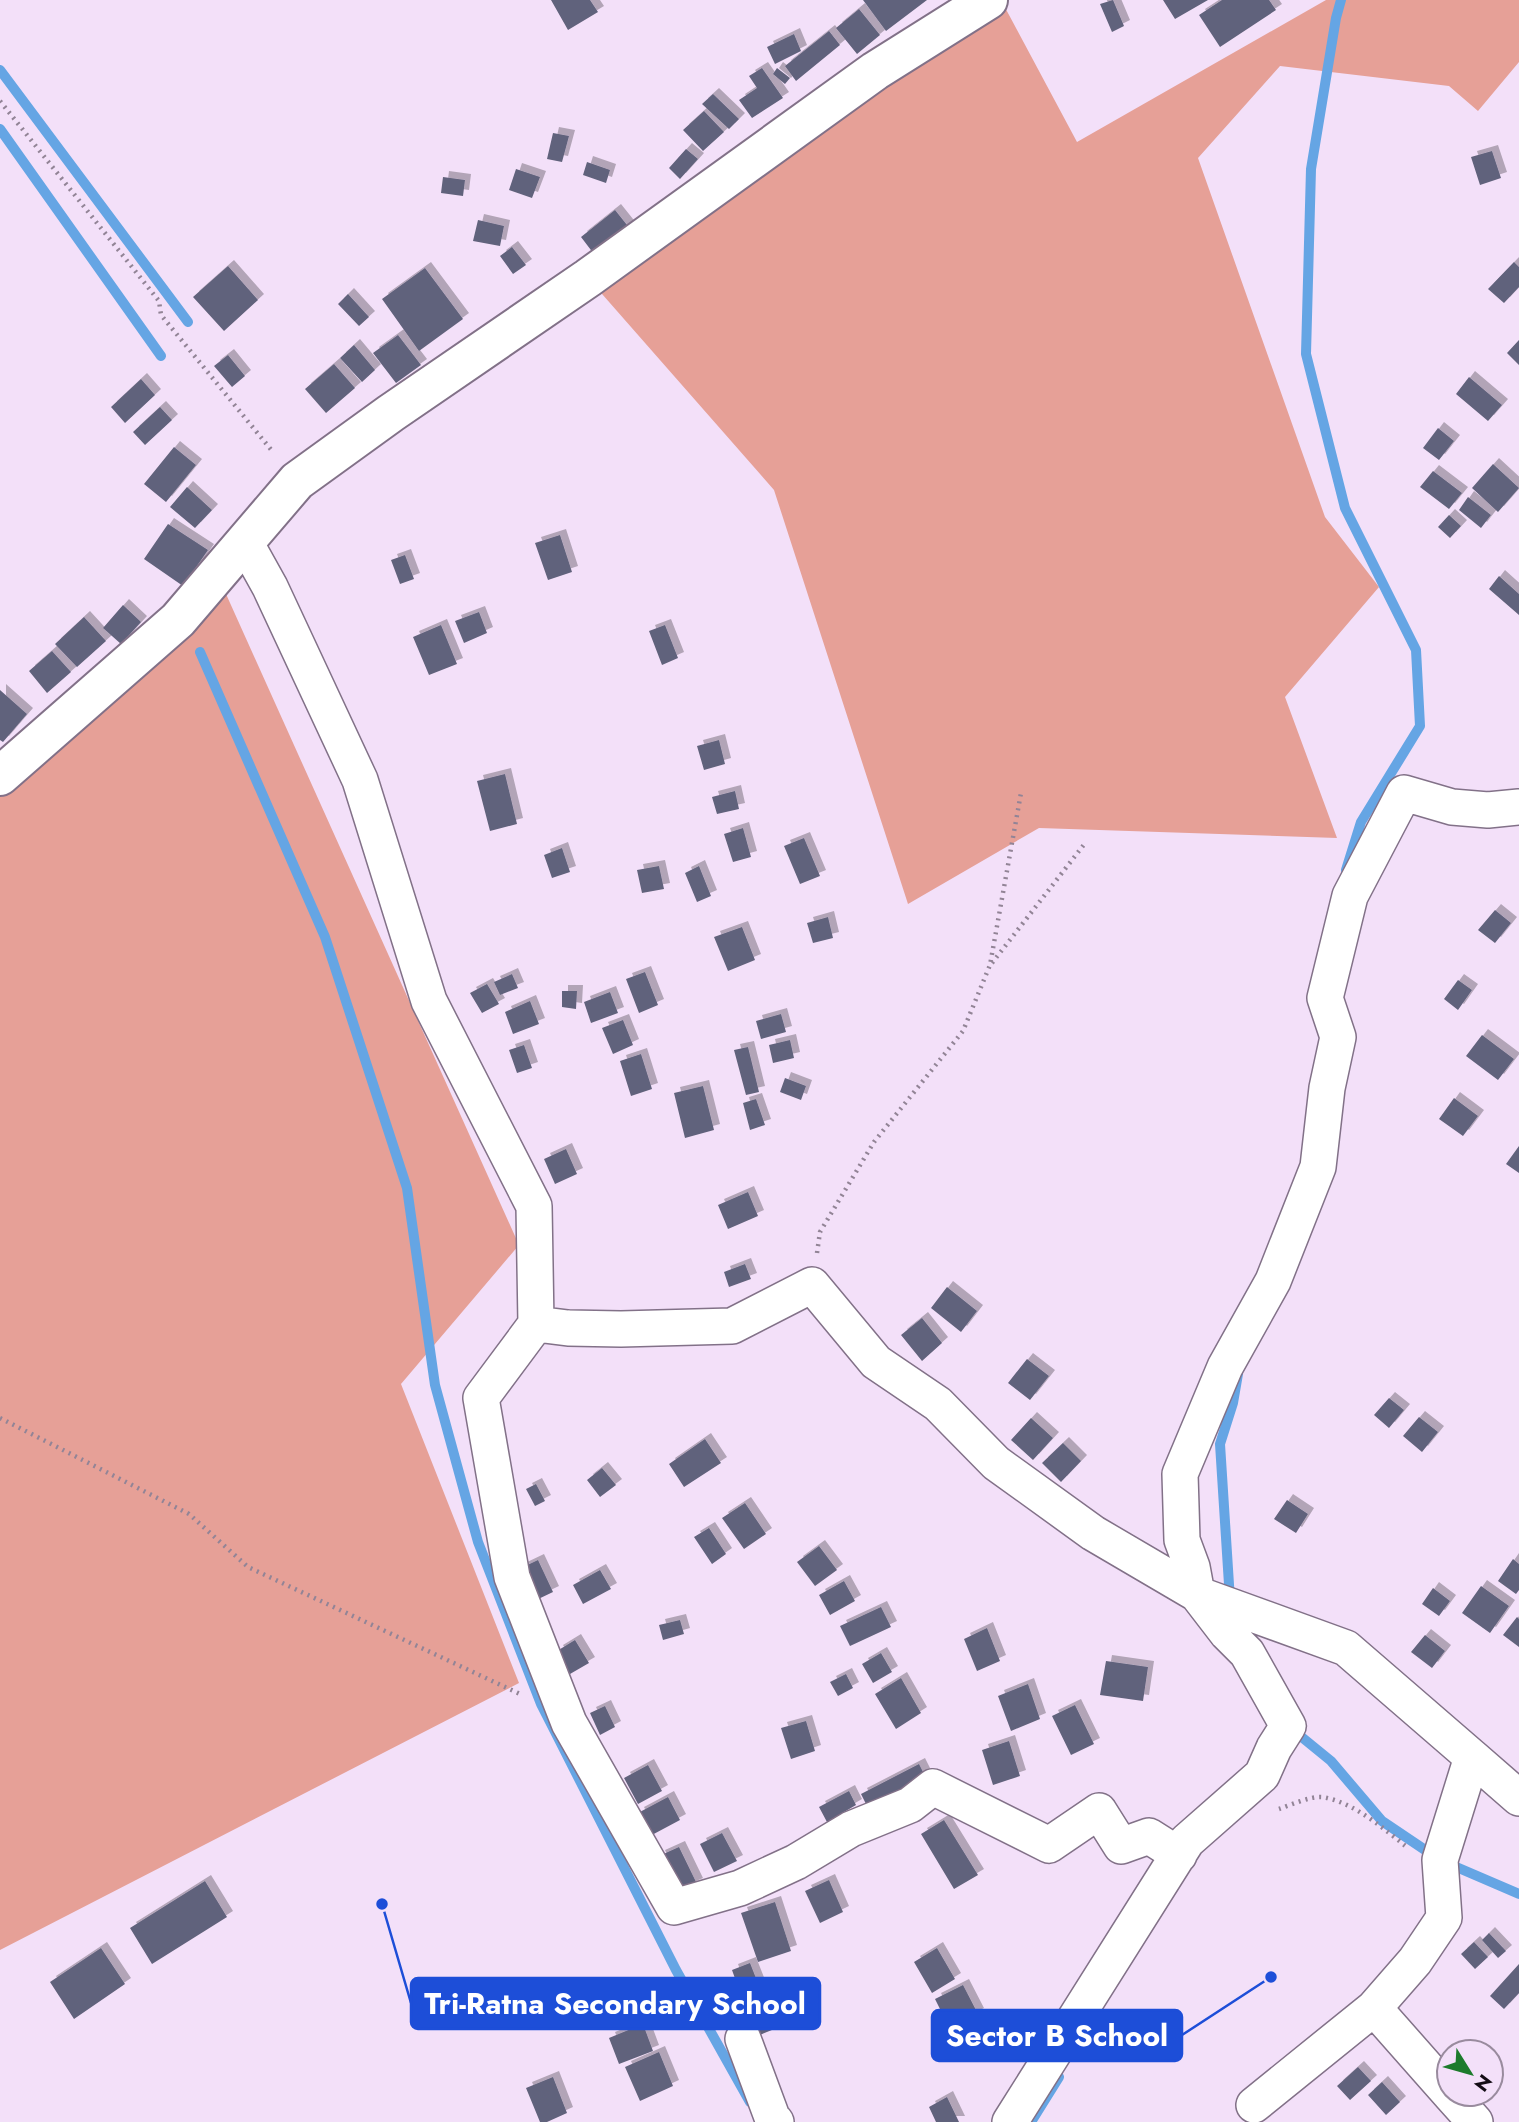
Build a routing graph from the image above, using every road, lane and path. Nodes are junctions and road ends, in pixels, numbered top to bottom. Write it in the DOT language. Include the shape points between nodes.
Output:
graph roads {
  1 [pos="988,0"];
  2 [pos="0,100"];
  3 [pos="297,481"];
  4 [pos="245,542"];
  5 [pos="0,776"];
  6 [pos="1020,793"];
  7 [pos="1519,807"];
  8 [pos="1086,842"];
  9 [pos="990,965"];
  10 [pos="812,1285"];
  11 [pos="536,1324"];
  12 [pos="0,1418"];
  13 [pos="1198,1594"];
  14 [pos="569,1723"];
  15 [pos="1472,1757"];
  16 [pos="1519,1798"];
  17 [pos="1267,1814"];
  18 [pos="1179,1855"];
  19 [pos="1441,1880"];
  20 [pos="1374,2008"];
  21 [pos="743,2039"];
  22 [pos="1435,2076"];
  23 [pos="1254,2105"];
  24 [pos="1463,2108"];
  25 [pos="776,2122"];
  26 [pos="1010,2122"];
  27 [pos="1475,2122"];
  1 -- 3 [label="street" via="875,71"];
  2 -- 3 [label="path" via="159,301 161,314"];
  3 -- 4 [label="street"];
  4 -- 5 [label="street" via="178,620"];
  4 -- 11 [label="street" via="360,780 429,1001 534,1206"];
  6 -- 9 [label="path"];
  7 -- 13 [label="street" via="1452,807 1404,793 1350,895 1325,998 1338,1037 1318,1167 1273,1281 1224,1367 1181,1474 1182,1540"];
  8 -- 9 [label="path"];
  9 -- 10 [label="path" via="963,1031 874,1142 820,1232"];
  10 -- 11 [label="street" via="732,1326 621,1329"];
  10 -- 13 [label="street" via="876,1362 938,1404 996,1463 1093,1533"];
  11 -- 14 [label="street" via="481,1398 512,1577"];
  12 -- 14 [label="path" via="189,1514 248,1567 541,1704"];
  13 -- 15 [label="street" via="1346,1648"];
  13 -- 18 [label="street" via="1247,1653 1287,1726 1262,1775 1187,1841"];
  14 -- 18 [label="street" via="674,1907 740,1888 851,1829 910,1805 933,1787 1049,1845 1099,1811 1121,1846 1149,1836"];
  15 -- 16 [label="street"];
  15 -- 19 [label="street" via="1440,1860"];
  17 -- 19 [label="path" via="1320,1797 1349,1806 1386,1830"];
  18 -- 26 [label="street"];
  19 -- 20 [label="street" via="1444,1918 1415,1961"];
  20 -- 22 [label="street"];
  20 -- 23 [label="street"];
  21 -- 25 [label="street"];
  24 -- 27 [label="street"];
}
